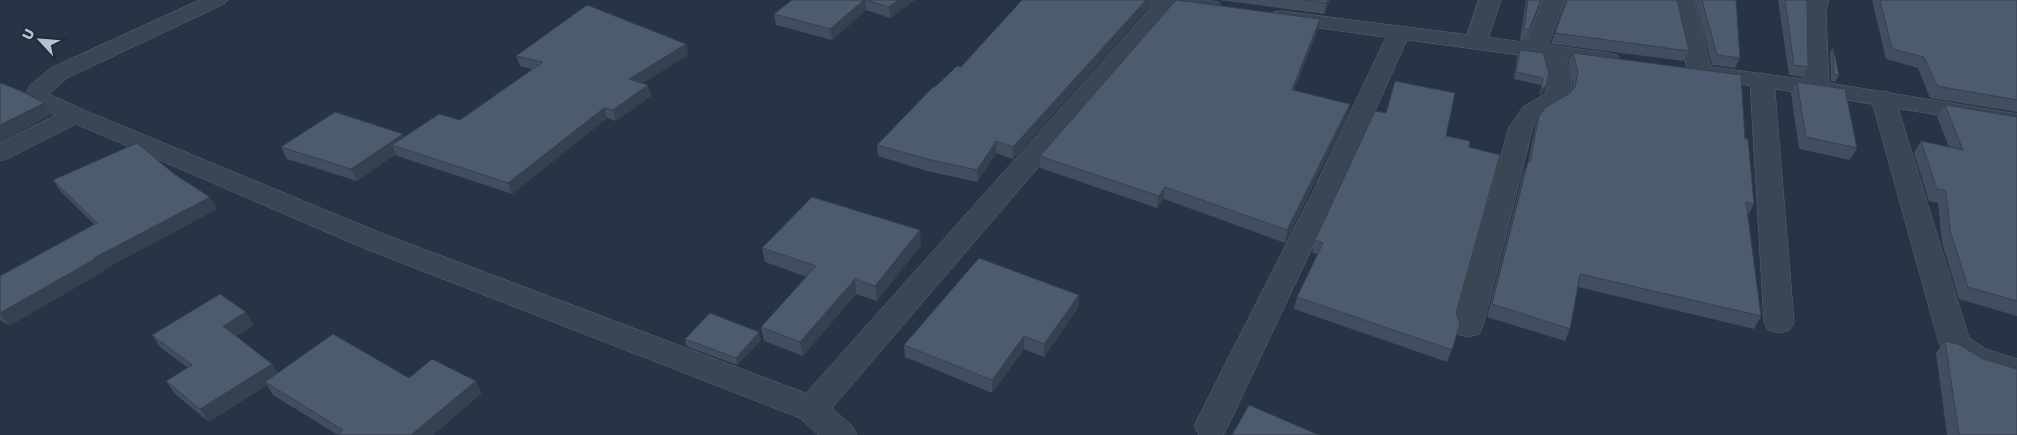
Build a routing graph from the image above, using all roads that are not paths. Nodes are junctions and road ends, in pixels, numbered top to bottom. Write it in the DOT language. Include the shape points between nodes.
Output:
graph roads {
  1 [pos="217,0"];
  2 [pos="1490,0"];
  3 [pos="1554,0"];
  4 [pos="1683,0"];
  5 [pos="1818,0"];
  6 [pos="1162,1"];
  7 [pos="1204,3"];
  8 [pos="1231,10"];
  9 [pos="1261,14"];
  10 [pos="1399,33"];
  11 [pos="1476,42"];
  12 [pos="1543,51"];
  13 [pos="1626,62"];
  14 [pos="1762,80"];
  15 [pos="1817,88"];
  16 [pos="1883,98"];
  17 [pos="75,115"];
  18 [pos="2017,121"];
  19 [pos="0,153"];
  20 [pos="1779,322"];
  21 [pos="1468,326"];
  22 [pos="2017,371"];
  23 [pos="812,410"];
  24 [pos="1211,426"];
  25 [pos="840,435"];
  1 -- 17 [label="street" via="59,73 38,90 41,98"];
  2 -- 11 [label="street"];
  3 -- 12 [label="street"];
  4 -- 14 [label="street" via="1691,71"];
  5 -- 15 [label="street" via="1815,11"];
  6 -- 7 [label="street"];
  6 -- 23 [label="street"];
  7 -- 8 [label="street"];
  9 -- 10 [label="street"];
  10 -- 11 [label="street"];
  10 -- 24 [label="street"];
  11 -- 12 [label="street"];
  12 -- 13 [label="street"];
  12 -- 21 [label="street" via="1561,80 1556,98 1529,113 1521,127"];
  14 -- 15 [label="street"];
  14 -- 20 [label="street"];
  15 -- 16 [label="street"];
  16 -- 18 [label="street"];
  16 -- 22 [label="street" via="1955,343 1970,355"];
  17 -- 19 [label="street"];
  17 -- 23 [label="street" via="371,240"];
  23 -- 25 [label="street"];
}
